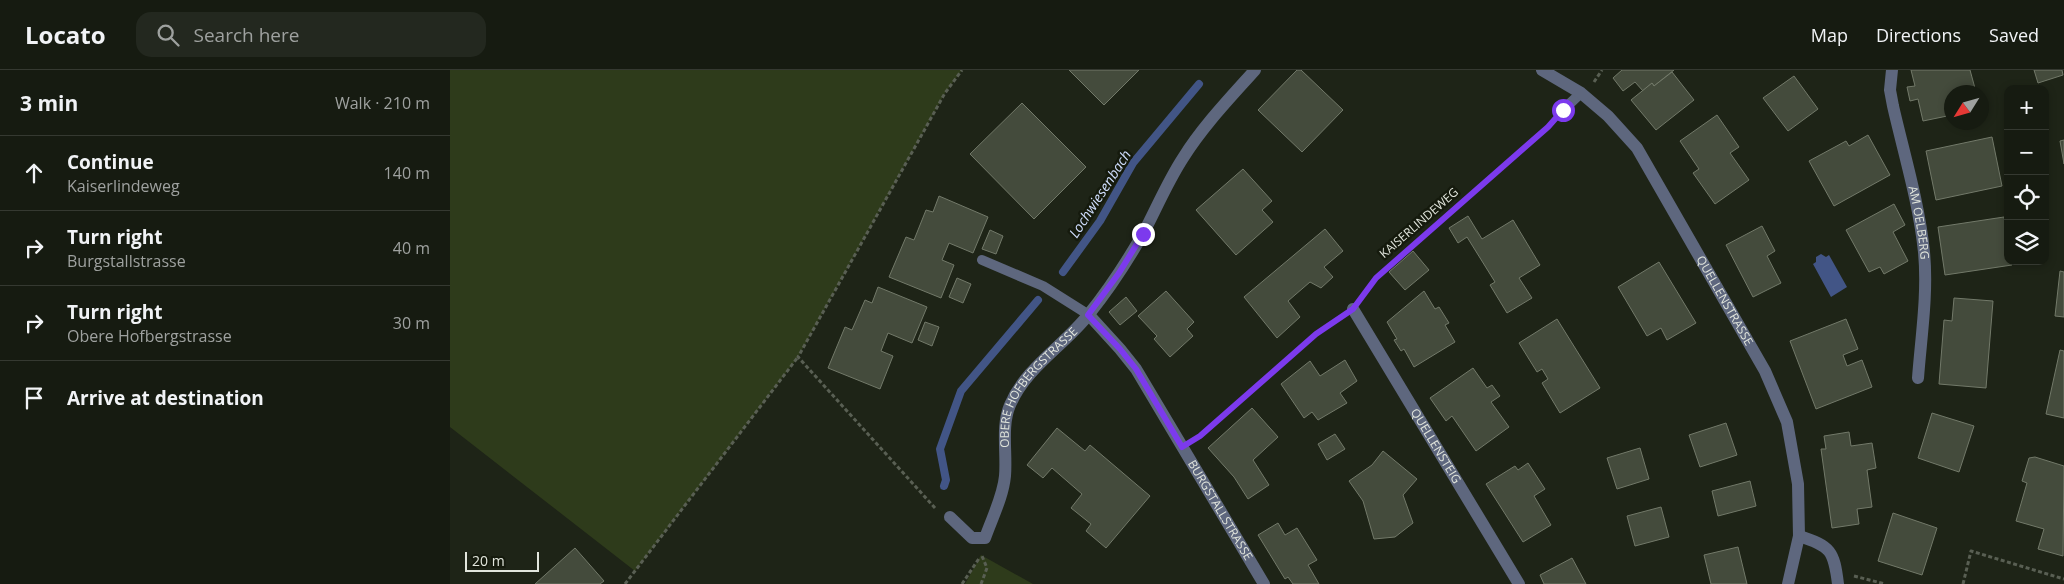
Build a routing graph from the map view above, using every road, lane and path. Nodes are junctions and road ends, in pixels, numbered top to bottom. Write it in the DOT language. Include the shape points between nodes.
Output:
graph roads {
  1 [pos="962,70"];
  2 [pos="1255,70"];
  3 [pos="1542,70"];
  4 [pos="1892,70"];
  5 [pos="1581,93"];
  6 [pos="1563,110"];
  7 [pos="982,260"];
  8 [pos="1353,309"];
  9 [pos="1088,315"];
  10 [pos="798,357"];
  11 [pos="1918,378"];
  12 [pos="1182,447"];
  13 [pos="950,517"];
  14 [pos="1799,536"];
  15 [pos="1837,578"];
  16 [pos="2064,578"];
  17 [pos="625,584"];
  18 [pos="962,584"];
  19 [pos="981,584"];
  20 [pos="1264,584"];
  21 [pos="1519,584"];
  22 [pos="1788,584"];
  23 [pos="1885,584"];
  24 [pos="1963,584"];
  1 -- 10 [label="path" via="945,93"];
  2 -- 9 [label="street, OBERE HOFBERGSTRASSE" via="1183,158 1129,257"];
  3 -- 5 [label="street, QUELLENSTRASSE"];
  4 -- 11 [label="street, AM OELBERG" via="1890,90 1924,252"];
  5 -- 6 [label="lane"];
  5 -- 14 [label="street, QUELLENSTRASSE" via="1608,116 1637,148 1765,371 1787,422 1798,484"];
  6 -- 8 [label="path, KAISERLINDEWEG" via="1548,127 1376,278"];
  7 -- 9 [label="lane" via="1043,286"];
  8 -- 12 [label="path, KAISERLINDEWEG" via="1316,334 1200,436"];
  8 -- 21 [label="street, QUELLENSTEIG"];
  9 -- 12 [label="street, BURGSTALLSTRASSE" via="1136,369"];
  9 -- 13 [label="street, OBERE HOFBERGSTRASSE" via="1036,368 1009,406 1005,478 986,538 972,538"];
  10 -- 13 [label="path" via="942,516"];
  10 -- 17 [label="path"];
  12 -- 20 [label="street, BURGSTALLSTRASSE"];
  14 -- 15 [label="street" via="1821,543 1834,558"];
  14 -- 22 [label="street, QUELLENSTRASSE"];
  15 -- 23 [label="path"];
  16 -- 24 [label="path" via="1971,551"];
  18 -- 19 [label="path" via="981,555 987,568"];
}
